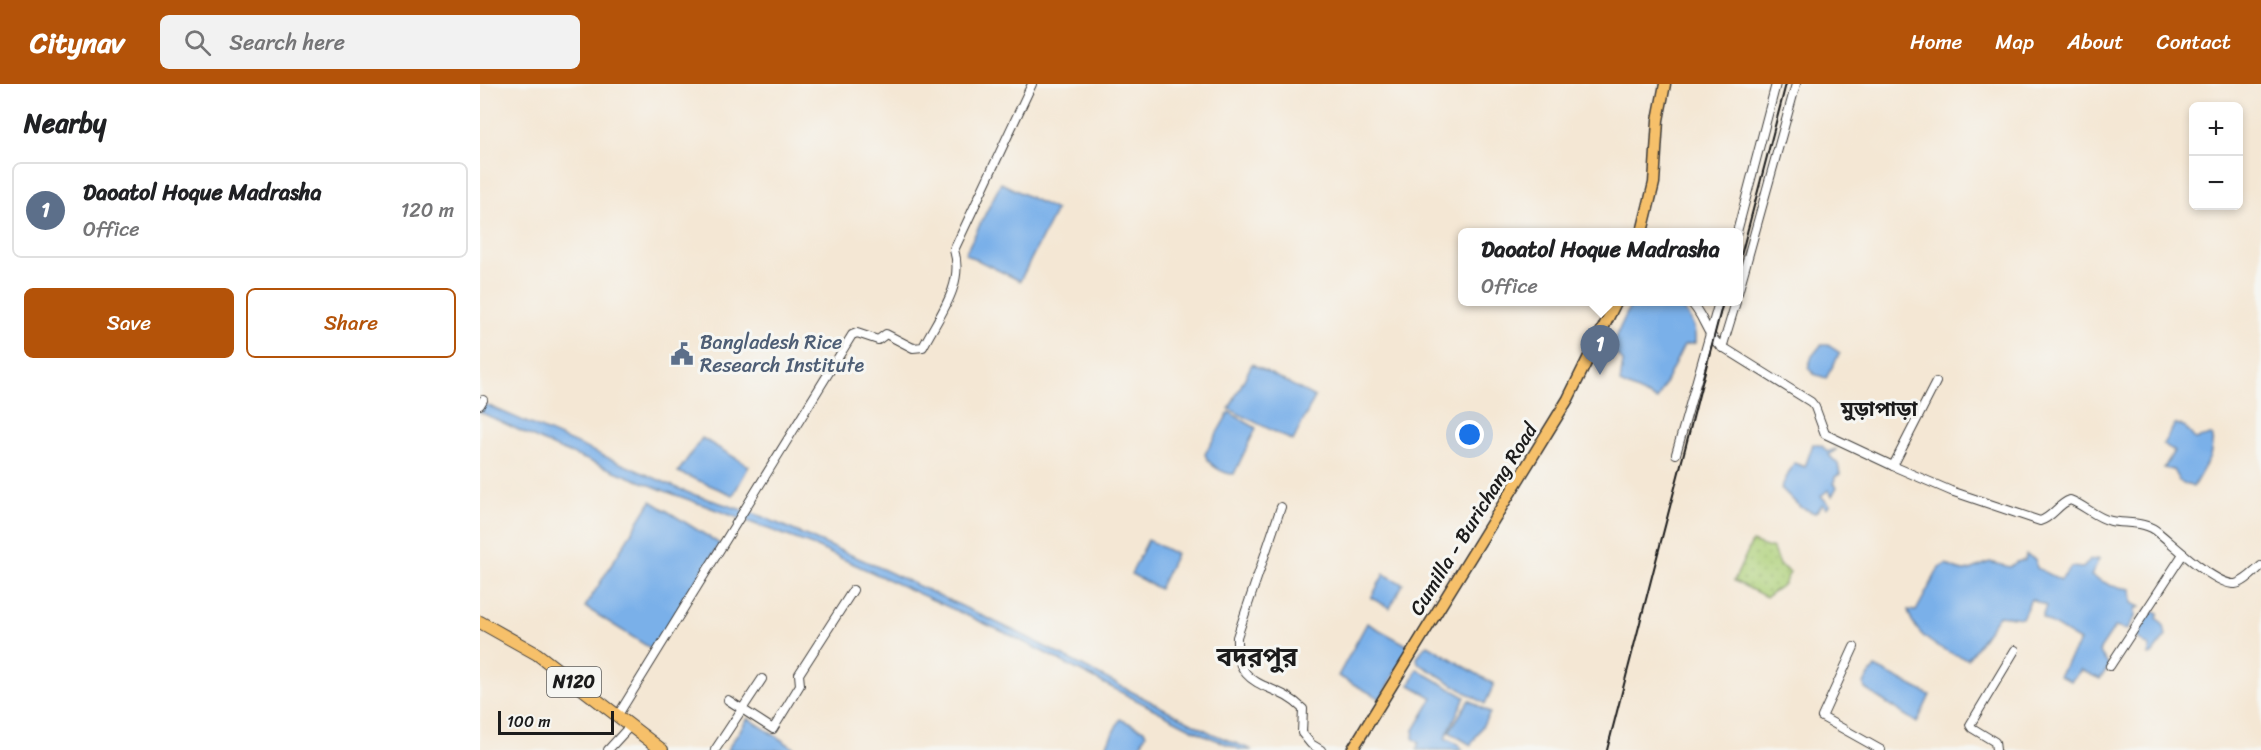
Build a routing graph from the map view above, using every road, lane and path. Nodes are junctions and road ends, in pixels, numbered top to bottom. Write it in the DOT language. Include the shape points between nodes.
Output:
graph roads {
  1 [pos="1032,84"];
  2 [pos="1665,84"];
  3 [pos="1776,84"];
  4 [pos="1796,84"];
  5 [pos="1643,228"];
  6 [pos="1738,228"];
  7 [pos="1743,275"];
  8 [pos="1614,306"];
  9 [pos="1694,306"];
  10 [pos="1718,306"];
  11 [pos="1735,306"];
  12 [pos="1710,335"];
  13 [pos="1722,348"];
  14 [pos="1936,382"];
  15 [pos="1676,454"];
  16 [pos="1893,466"];
  17 [pos="1281,507"];
  18 [pos="2183,554"];
  19 [pos="2261,566"];
  20 [pos="853,590"];
  21 [pos="480,622"];
  22 [pos="1854,647"];
  23 [pos="2015,650"];
  24 [pos="2110,666"];
  25 [pos="762,679"];
  26 [pos="728,700"];
  27 [pos="742,710"];
  28 [pos="618,715"];
  29 [pos="630,726"];
  30 [pos="608,750"];
  31 [pos="662,750"];
  32 [pos="715,750"];
  33 [pos="1321,750"];
  34 [pos="1353,750"];
  35 [pos="1881,750"];
  36 [pos="1996,750"];
  1 -- 28 [label="street" via="954,250 954,287 923,347 913,348 886,334 878,340 852,335"];
  2 -- 5 [label="main road" via="1654,183"];
  3 -- 6 [label="street"];
  4 -- 7 [label="street"];
  8 -- 34 [label="main road, Cumilla - Burichang Road" via="1568,399"];
  9 -- 12 [label="street"];
  10 -- 12 [label="street"];
  11 -- 13 [label="street"];
  12 -- 13 [label="street"];
  12 -- 15 [label="street"];
  13 -- 16 [label="street" via="1811,402 1825,434"];
  14 -- 16 [label="street"];
  16 -- 18 [label="street" via="1951,491 2040,521 2049,519 2064,502 2070,501 2111,521 2132,520 2154,530"];
  17 -- 33 [label="street" via="1237,637 1237,648 1241,670 1303,709 1302,733"];
  18 -- 19 [label="street" via="2234,584"];
  18 -- 24 [label="street"];
  20 -- 27 [label="street" via="799,674 800,685 773,729"];
  21 -- 28 [label="highway, N120" via="537,654"];
  22 -- 35 [label="street" via="1822,717"];
  23 -- 36 [label="street" via="1970,725 1995,742"];
  25 -- 27 [label="street"];
  26 -- 27 [label="street"];
  27 -- 32 [label="street"];
  28 -- 29 [label="highway, N120"];
  29 -- 30 [label="street"];
  29 -- 31 [label="highway, N120"];
}
